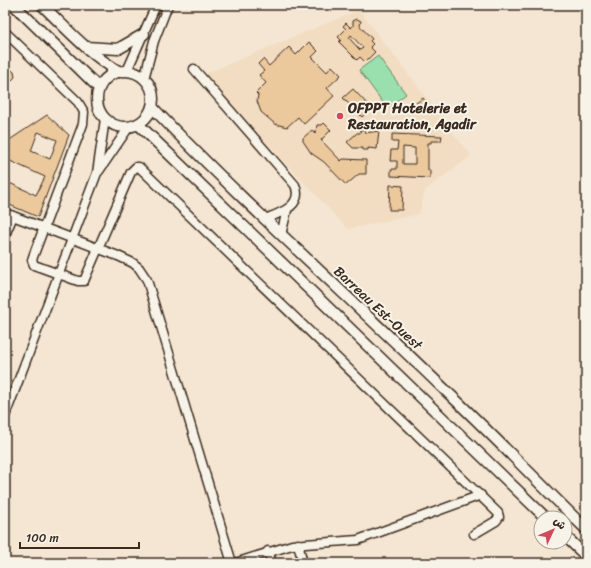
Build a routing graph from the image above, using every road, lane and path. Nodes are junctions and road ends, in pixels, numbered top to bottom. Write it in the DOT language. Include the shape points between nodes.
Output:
graph roads {
  1 [pos="14,5"];
  2 [pos="42,5"];
  3 [pos="156,5"];
  4 [pos="168,5"];
  5 [pos="5,32"];
  6 [pos="144,34"];
  7 [pos="86,47"];
  8 [pos="194,69"];
  9 [pos="124,72"];
  10 [pos="144,79"];
  11 [pos="99,88"];
  12 [pos="152,107"];
  13 [pos="105,119"];
  14 [pos="133,126"];
  15 [pos="97,173"];
  16 [pos="287,210"];
  17 [pos="9,215"];
  18 [pos="265,219"];
  19 [pos="43,229"];
  20 [pos="5,235"];
  21 [pos="281,235"];
  22 [pos="72,239"];
  23 [pos="98,249"];
  24 [pos="57,274"];
  25 [pos="5,416"];
  26 [pos="481,495"];
  27 [pos="538,510"];
  28 [pos="586,529"];
  29 [pos="474,534"];
  30 [pos="298,544"];
  31 [pos="573,544"];
  32 [pos="268,551"];
  33 [pos="586,556"];
  34 [pos="234,563"];
  35 [pos="272,563"];
  36 [pos="303,563"];
  1 -- 11 [label="main road"];
  2 -- 7 [label="main road"];
  3 -- 6 [label="street"];
  4 -- 10 [label="street" via="154,41"];
  5 -- 19 [label="street" via="78,102 84,112 83,124"];
  6 -- 7 [label="main road" via="118,49"];
  6 -- 9 [label="street"];
  7 -- 9 [label="main road" via="107,65"];
  8 -- 16 [label="street" via="295,185 298,196"];
  9 -- 10 [label="main road" via="137,74"];
  9 -- 11 [label="main road" via="107,78"];
  10 -- 12 [label="main road" via="152,92"];
  11 -- 13 [label="main road" via="98,105"];
  12 -- 14 [label="main road" via="144,120"];
  12 -- 18 [label="main road, Barreau Est-Ouest"];
  13 -- 14 [label="main road" via="112,124"];
  13 -- 15 [label="street"];
  14 -- 15 [label="street"];
  14 -- 27 [label="main road"];
  15 -- 22 [label="street"];
  16 -- 18 [label="street"];
  16 -- 21 [label="street"];
  17 -- 19 [label="street"];
  17 -- 20 [label="street"];
  18 -- 21 [label="main road, Barreau Est-Ouest"];
  19 -- 22 [label="street"];
  19 -- 24 [label="street" via="33,263 36,267"];
  21 -- 28 [label="main road, Barreau Est-Ouest" via="444,388"];
  22 -- 23 [label="street"];
  22 -- 24 [label="street"];
  23 -- 24 [label="street" via="84,281"];
  23 -- 26 [label="street" via="131,172 139,167"];
  23 -- 34 [label="street" via="133,263 147,280"];
  24 -- 25 [label="street"];
  26 -- 29 [label="street" via="499,517"];
  26 -- 30 [label="street" via="358,540"];
  30 -- 32 [label="street"];
  30 -- 36 [label="street"];
  31 -- 33 [label="main road"];
  32 -- 34 [label="street"];
  32 -- 35 [label="street"];
}
